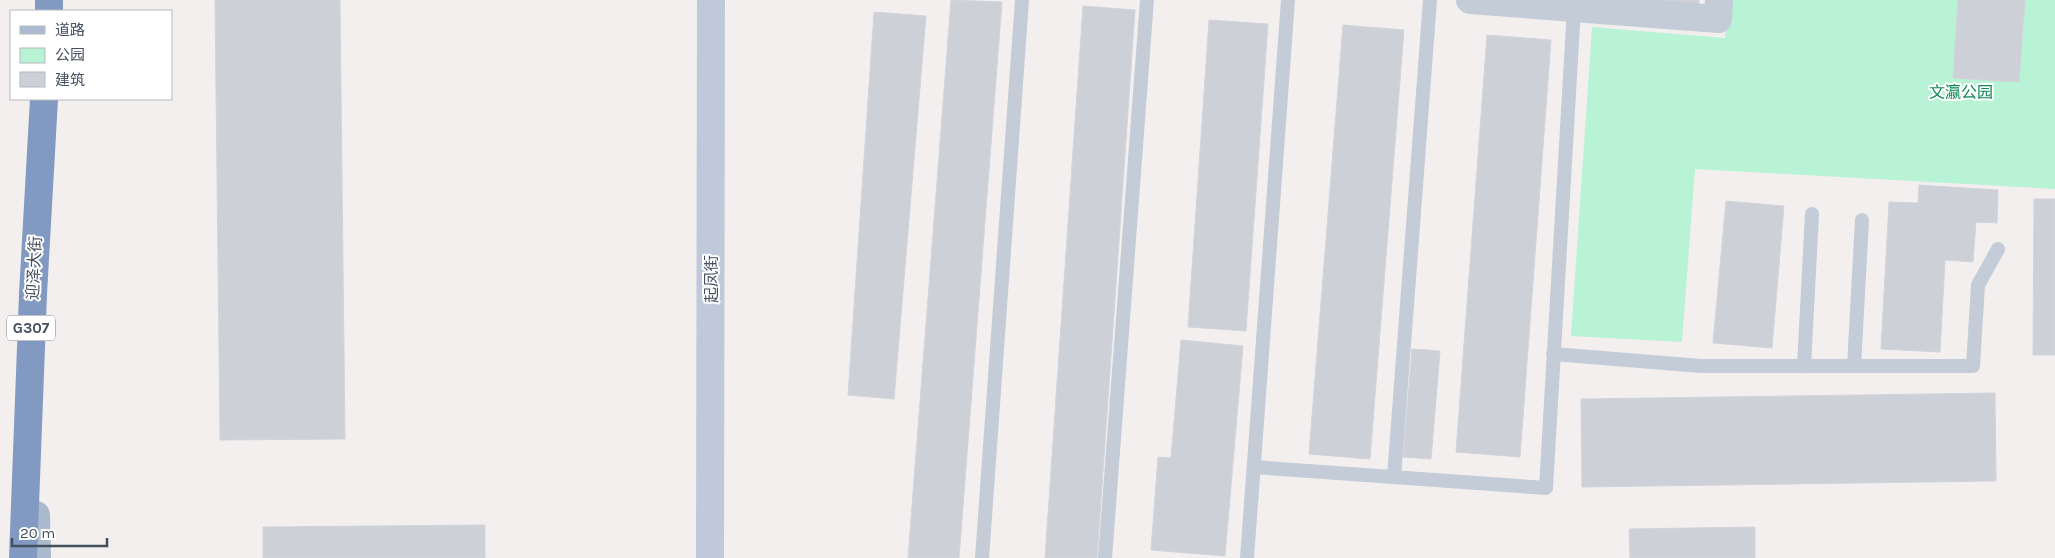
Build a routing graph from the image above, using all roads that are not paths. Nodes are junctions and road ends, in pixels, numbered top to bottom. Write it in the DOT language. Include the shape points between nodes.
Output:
graph roads {
  1 [pos="711,0"];
  2 [pos="1022,0"];
  3 [pos="1147,0"];
  4 [pos="1288,0"];
  5 [pos="1430,0"];
  6 [pos="1470,0"];
  7 [pos="1719,0"];
  8 [pos="1499,1"];
  9 [pos="1611,5"];
  10 [pos="1574,8"];
  11 [pos="44,100"];
  12 [pos="1812,214"];
  13 [pos="1862,220"];
  14 [pos="1998,249"];
  15 [pos="33,294"];
  16 [pos="1554,354"];
  17 [pos="1804,366"];
  18 [pos="1854,366"];
  19 [pos="1254,467"];
  20 [pos="1394,477"];
  21 [pos="23,558"];
  22 [pos="37,558"];
  23 [pos="710,558"];
  24 [pos="982,558"];
  25 [pos="1105,558"];
  26 [pos="1247,558"];
  1 -- 23 [label="street, 起凤街"];
  2 -- 24 [label="lane"];
  3 -- 25 [label="lane"];
  4 -- 19 [label="lane"];
  5 -- 20 [label="lane"];
  6 -- 8 [label="street"];
  7 -- 9 [label="street" via="1718,19"];
  8 -- 10 [label="street"];
  9 -- 10 [label="street"];
  10 -- 16 [label="lane"];
  11 -- 15 [label="highway, 迎泽大街 / G307"];
  12 -- 17 [label="lane"];
  13 -- 18 [label="lane"];
  14 -- 18 [label="lane" via="1978,285 1973,366"];
  15 -- 21 [label="highway, 迎泽大街 / G307"];
  15 -- 22 [label="main road"];
  16 -- 17 [label="lane" via="1701,366"];
  16 -- 20 [label="lane" via="1546,488"];
  17 -- 18 [label="lane"];
  19 -- 20 [label="lane"];
  19 -- 26 [label="lane"];
}
